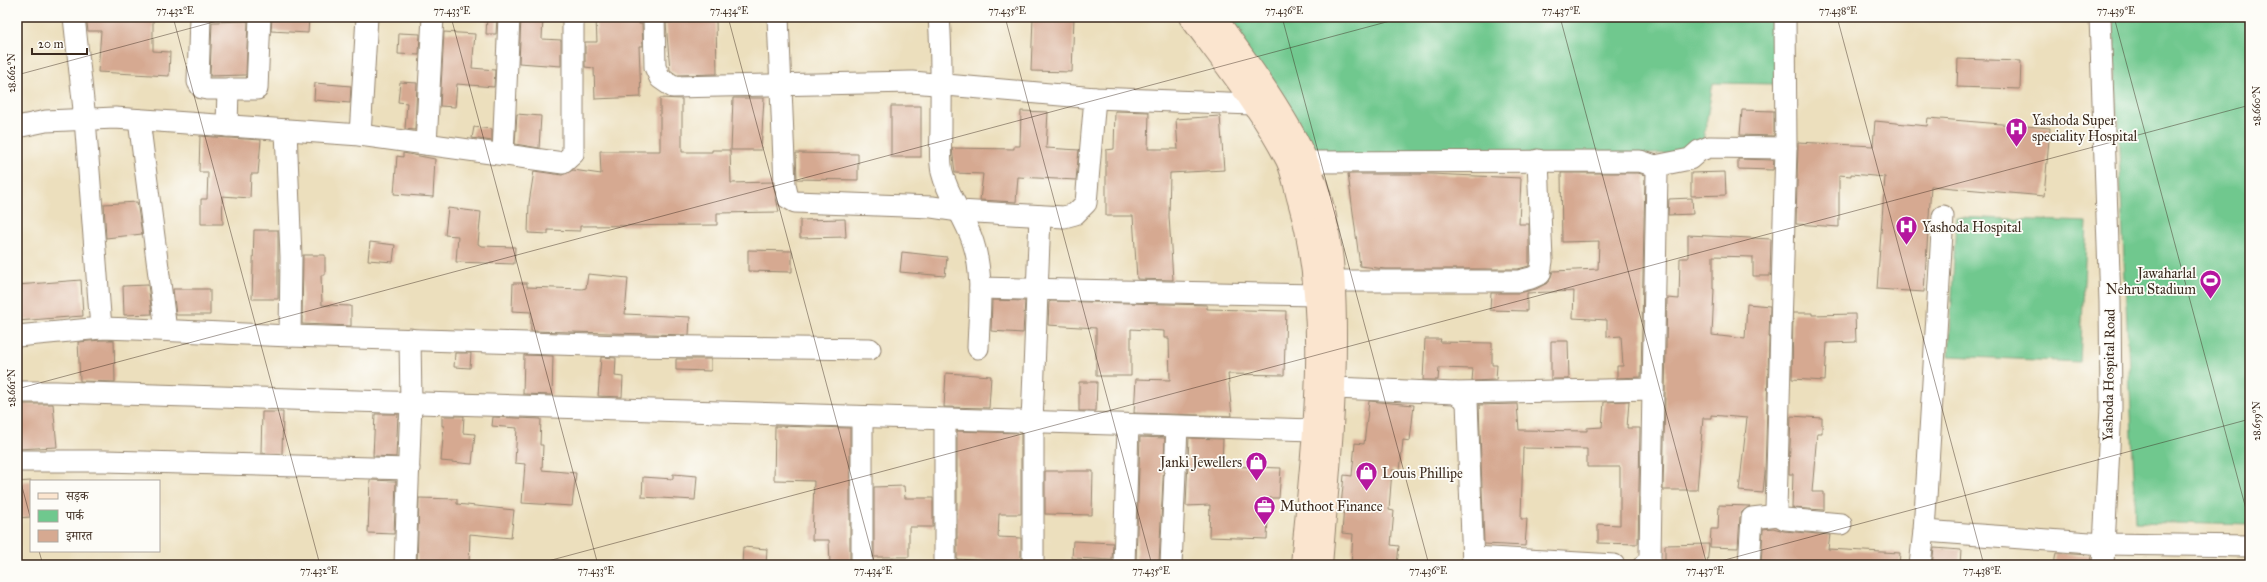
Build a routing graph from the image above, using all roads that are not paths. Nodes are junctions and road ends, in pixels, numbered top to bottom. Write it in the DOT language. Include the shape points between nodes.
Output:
graph roads {
  1 [pos="74,17"];
  2 [pos="200,17"];
  3 [pos="260,17"];
  4 [pos="367,17"];
  5 [pos="433,17"];
  6 [pos="509,17"];
  7 [pos="573,17"];
  8 [pos="654,17"];
  9 [pos="778,17"];
  10 [pos="939,17"];
  11 [pos="1190,17"];
  12 [pos="1215,17"];
  13 [pos="1785,17"];
  14 [pos="2100,17"];
  15 [pos="780,85"];
  16 [pos="941,85"];
  17 [pos="228,89"];
  18 [pos="1095,98"];
  19 [pos="1260,99"];
  20 [pos="85,119"];
  21 [pos="139,120"];
  22 [pos="227,126"];
  23 [pos="17,127"];
  24 [pos="286,130"];
  25 [pos="360,135"];
  26 [pos="426,144"];
  27 [pos="1786,148"];
  28 [pos="503,154"];
  29 [pos="1538,160"];
  30 [pos="1307,162"];
  31 [pos="1655,166"];
  32 [pos="959,211"];
  33 [pos="1040,216"];
  34 [pos="1943,216"];
  35 [pos="1335,281"];
  36 [pos="980,288"];
  37 [pos="1038,289"];
  38 [pos="1316,295"];
  39 [pos="100,328"];
  40 [pos="166,330"];
  41 [pos="17,336"];
  42 [pos="290,336"];
  43 [pos="410,339"];
  44 [pos="978,348"];
  45 [pos="870,349"];
  46 [pos="1335,388"];
  47 [pos="1653,389"];
  48 [pos="17,392"];
  49 [pos="1456,393"];
  50 [pos="411,403"];
  51 [pos="862,417"];
  52 [pos="944,420"];
  53 [pos="1032,422"];
  54 [pos="1128,425"];
  55 [pos="1177,427"];
  56 [pos="1313,430"];
  57 [pos="17,461"];
  58 [pos="409,469"];
  59 [pos="1778,515"];
  60 [pos="1841,524"];
  61 [pos="1924,531"];
  62 [pos="2104,544"];
  63 [pos="2250,546"];
  64 [pos="1473,561"];
  65 [pos="405,565"];
  66 [pos="862,565"];
  67 [pos="945,565"];
  68 [pos="1033,565"];
  69 [pos="1124,565"];
  70 [pos="1170,565"];
  71 [pos="1302,565"];
  72 [pos="1321,565"];
  73 [pos="1614,565"];
  74 [pos="1648,565"];
  75 [pos="1749,565"];
  76 [pos="1920,565"];
  77 [pos="2103,565"];
  1 -- 20 [label="street"];
  2 -- 17 [label="street" via="198,82 202,88"];
  3 -- 17 [label="street" via="257,89"];
  4 -- 25 [label="street"];
  5 -- 26 [label="street"];
  6 -- 28 [label="street"];
  7 -- 28 [label="street" via="573,154 563,163"];
  8 -- 15 [label="street" via="655,67 660,78 673,86"];
  9 -- 15 [label="street"];
  10 -- 16 [label="street"];
  11 -- 19 [label="street"];
  12 -- 19 [label="street"];
  13 -- 27 [label="street"];
  14 -- 62 [label="street, Yashoda Hospital Road" via="2111,408"];
  15 -- 16 [label="street" via="912,82"];
  15 -- 32 [label="street" via="788,198 795,202 932,207"];
  16 -- 18 [label="street"];
  16 -- 32 [label="street" via="942,171 946,186"];
  17 -- 22 [label="street"];
  18 -- 19 [label="street"];
  18 -- 33 [label="street" via="1086,203 1075,214 1064,217"];
  19 -- 30 [label="street"];
  19 -- 38 [label="street" via="1287,162 1309,239"];
  20 -- 21 [label="street"];
  20 -- 23 [label="street" via="29,123"];
  20 -- 39 [label="street"];
  21 -- 22 [label="street"];
  21 -- 40 [label="street"];
  22 -- 24 [label="street"];
  24 -- 25 [label="street"];
  24 -- 42 [label="street" via="291,257"];
  25 -- 26 [label="street"];
  26 -- 28 [label="street"];
  27 -- 31 [label="street" via="1709,147 1690,158"];
  27 -- 59 [label="street" via="1775,503"];
  29 -- 30 [label="street"];
  29 -- 31 [label="street" via="1640,161"];
  29 -- 35 [label="street" via="1542,261 1540,274 1519,281"];
  30 -- 35 [label="street" via="1323,212"];
  31 -- 47 [label="street" via="1657,172"];
  32 -- 33 [label="street"];
  32 -- 36 [label="street" via="974,243"];
  33 -- 37 [label="street"];
  34 -- 61 [label="street"];
  35 -- 46 [label="street"];
  36 -- 37 [label="street"];
  36 -- 44 [label="street"];
  37 -- 38 [label="street"];
  37 -- 53 [label="street"];
  38 -- 56 [label="street"];
  39 -- 40 [label="street"];
  39 -- 41 [label="street"];
  40 -- 42 [label="street"];
  42 -- 43 [label="street"];
  43 -- 45 [label="street" via="624,346"];
  43 -- 50 [label="street"];
  46 -- 49 [label="street"];
  46 -- 72 [label="street"];
  47 -- 49 [label="street"];
  47 -- 74 [label="street"];
  48 -- 50 [label="street"];
  49 -- 64 [label="street" via="1467,401 1469,409"];
  50 -- 51 [label="street"];
  50 -- 58 [label="street"];
  51 -- 52 [label="street"];
  51 -- 66 [label="street"];
  52 -- 53 [label="street"];
  52 -- 67 [label="street"];
  53 -- 54 [label="street"];
  53 -- 68 [label="street"];
  54 -- 55 [label="street"];
  54 -- 69 [label="street"];
  55 -- 56 [label="street"];
  55 -- 70 [label="street"];
  56 -- 71 [label="street"];
  57 -- 58 [label="street" via="89,460"];
  58 -- 65 [label="street"];
  59 -- 60 [label="street"];
  59 -- 75 [label="street" via="1752,518"];
  61 -- 62 [label="street"];
  61 -- 76 [label="street"];
  62 -- 63 [label="street"];
  62 -- 77 [label="street, Yashoda Hospital Road"];
  64 -- 73 [label="street"];
}
